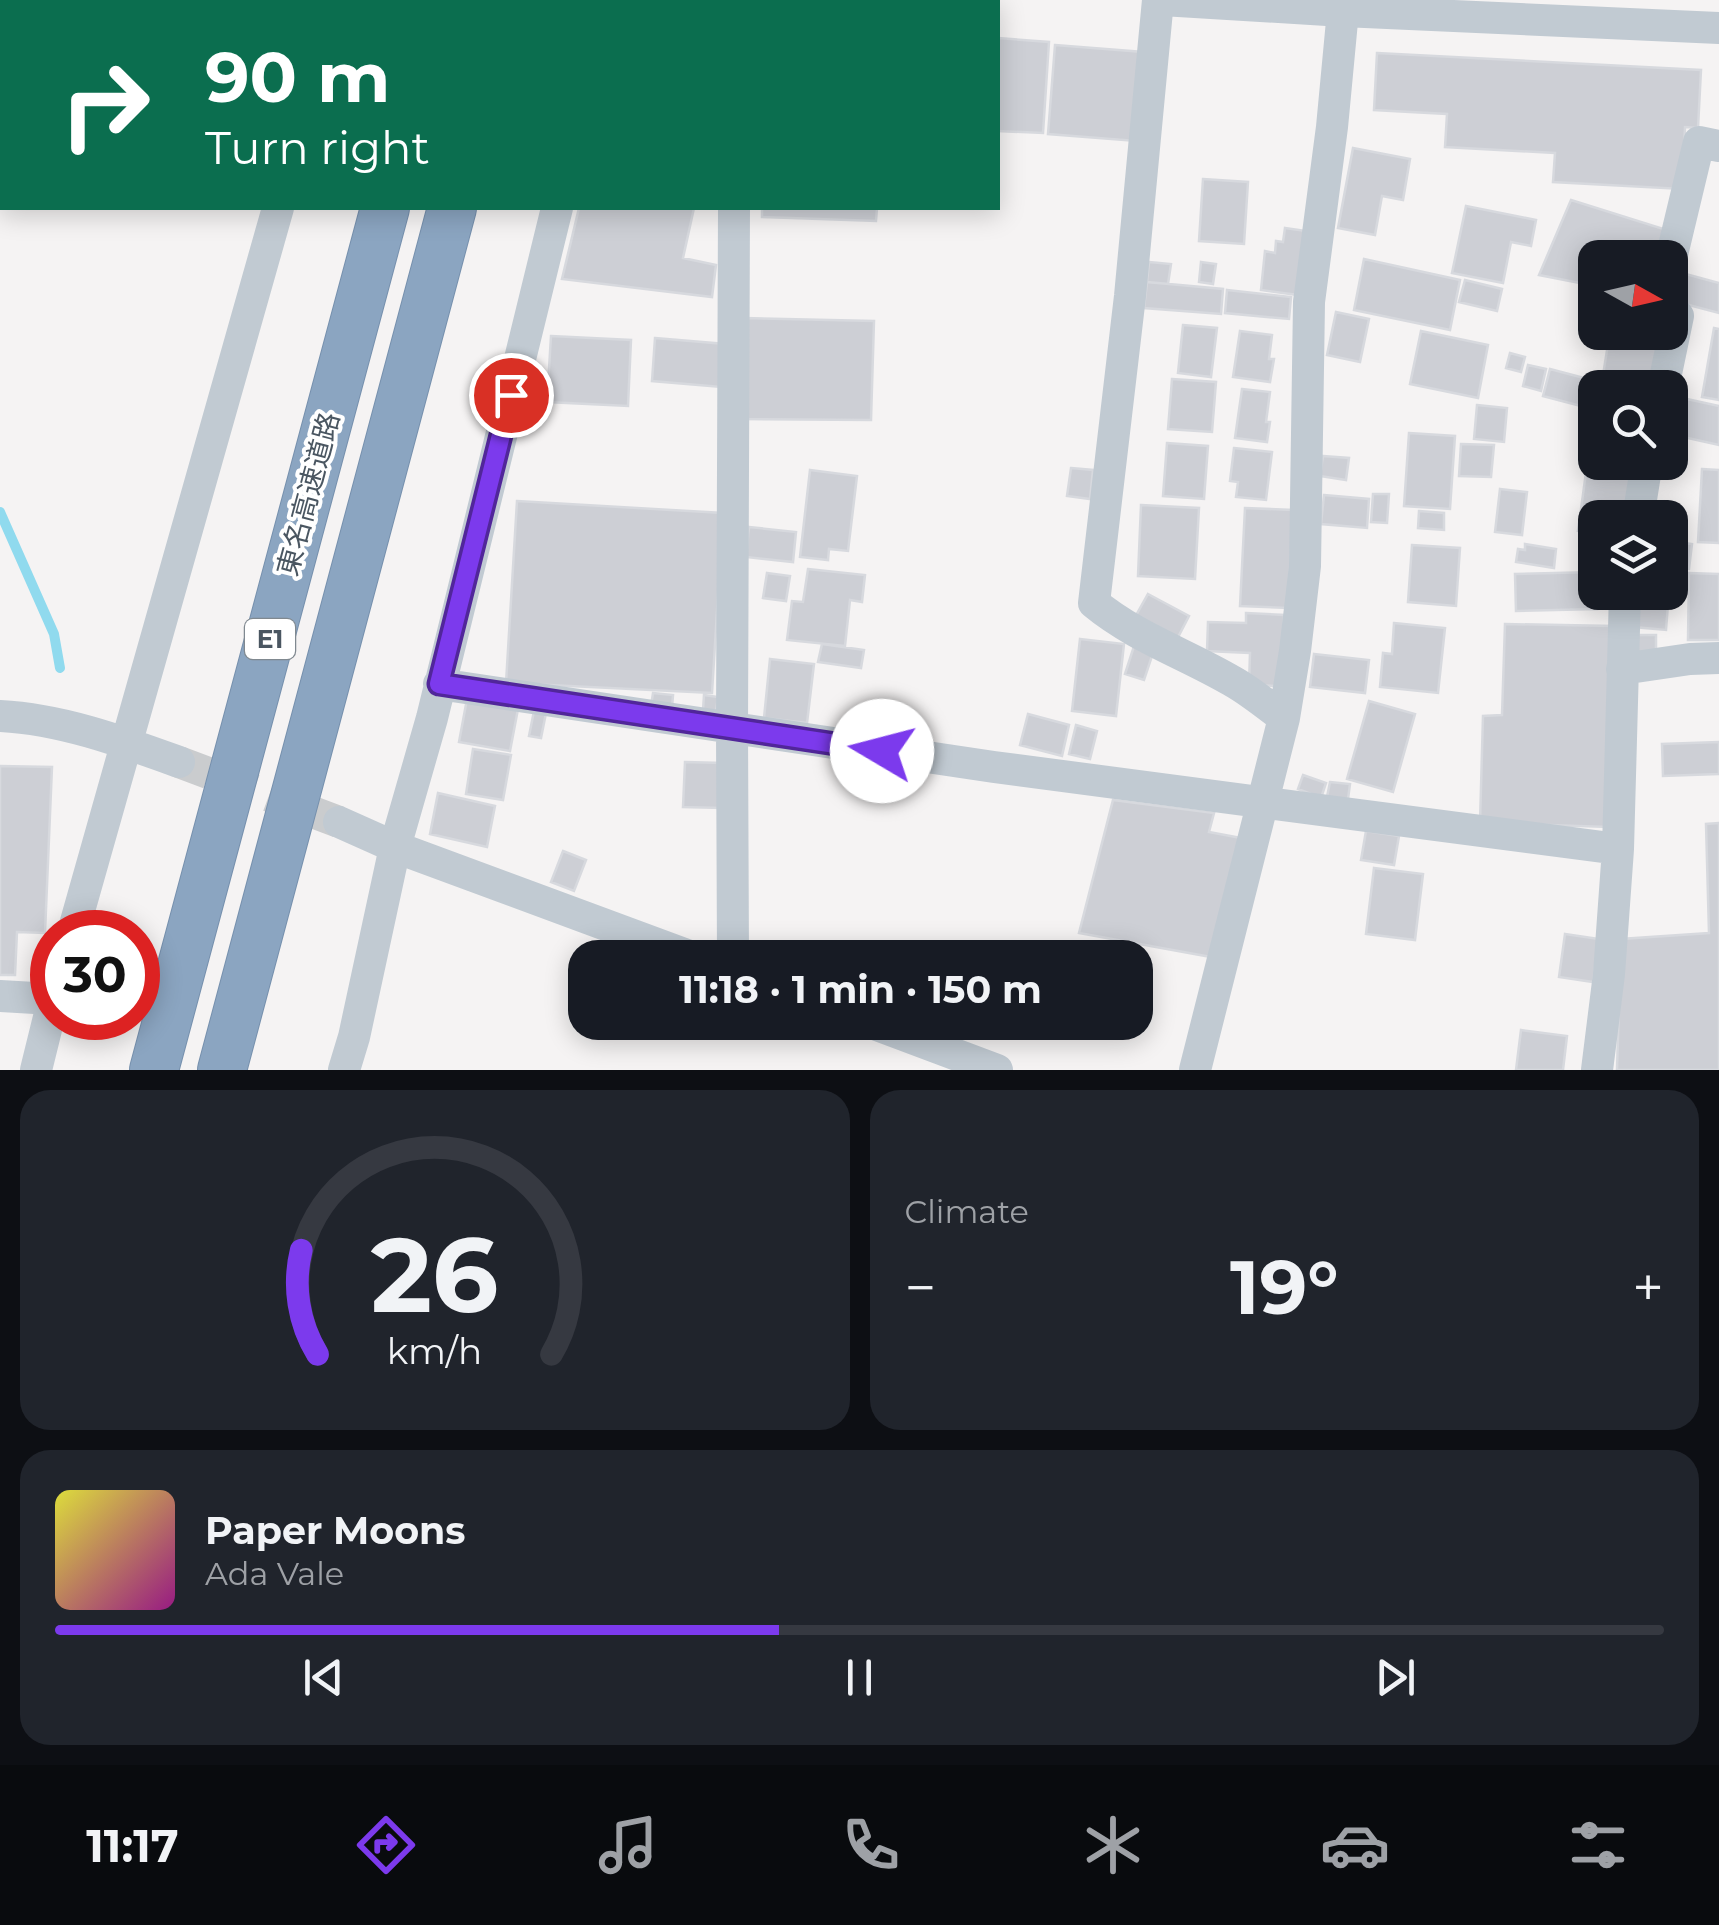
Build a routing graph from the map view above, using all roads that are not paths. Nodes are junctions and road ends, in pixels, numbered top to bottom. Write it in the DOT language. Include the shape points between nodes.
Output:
graph roads {
  1 [pos="1160,0"];
  2 [pos="1344,6"];
  3 [pos="1719,28"];
  4 [pos="1719,146"];
  5 [pos="277,210"];
  6 [pos="384,210"];
  7 [pos="451,210"];
  8 [pos="557,210"];
  9 [pos="734,210"];
  10 [pos="1676,240"];
  11 [pos="1625,610"];
  12 [pos="1719,658"];
  13 [pos="1622,668"];
  14 [pos="439,684"];
  15 [pos="0,716"];
  16 [pos="1284,718"];
  17 [pos="732,729"];
  18 [pos="128,744"];
  19 [pos="178,762"];
  20 [pos="1260,804"];
  21 [pos="339,822"];
  22 [pos="395,847"];
  23 [pos="1618,849"];
  24 [pos="79,910"];
  25 [pos="646,940"];
  26 [pos="734,940"];
  27 [pos="0,996"];
  28 [pos="30,999"];
  29 [pos="43,1040"];
  30 [pos="918,1040"];
  31 [pos="36,1070"];
  32 [pos="154,1070"];
  33 [pos="222,1070"];
  34 [pos="344,1070"];
  35 [pos="997,1070"];
  36 [pos="1195,1070"];
  37 [pos="1598,1070"];
  1 -- 2 [label="street"];
  1 -- 16 [label="street" via="1094,603 1233,681"];
  2 -- 3 [label="street"];
  2 -- 16 [label="street" via="1310,302 1305,566"];
  4 -- 10 [label="street" via="1700,142"];
  5 -- 18 [label="street"];
  6 -- 32 [label="highway, 東名高速道路 / E1"];
  7 -- 33 [label="highway, E1"];
  8 -- 14 [label="street"];
  9 -- 17 [label="street"];
  11 -- 13 [label="street"];
  12 -- 13 [label="street"];
  13 -- 23 [label="street"];
  14 -- 17 [label="street"];
  14 -- 22 [label="street"];
  15 -- 18 [label="street" via="34,717"];
  16 -- 20 [label="street"];
  17 -- 20 [label="street"];
  17 -- 26 [label="street"];
  18 -- 19 [label="street"];
  18 -- 24 [label="street"];
  20 -- 23 [label="street"];
  20 -- 36 [label="street"];
  21 -- 22 [label="street"];
  22 -- 25 [label="street"];
  22 -- 34 [label="street"];
  23 -- 37 [label="street"];
  27 -- 28 [label="street"];
  29 -- 31 [label="street"];
  30 -- 35 [label="street"];
}
